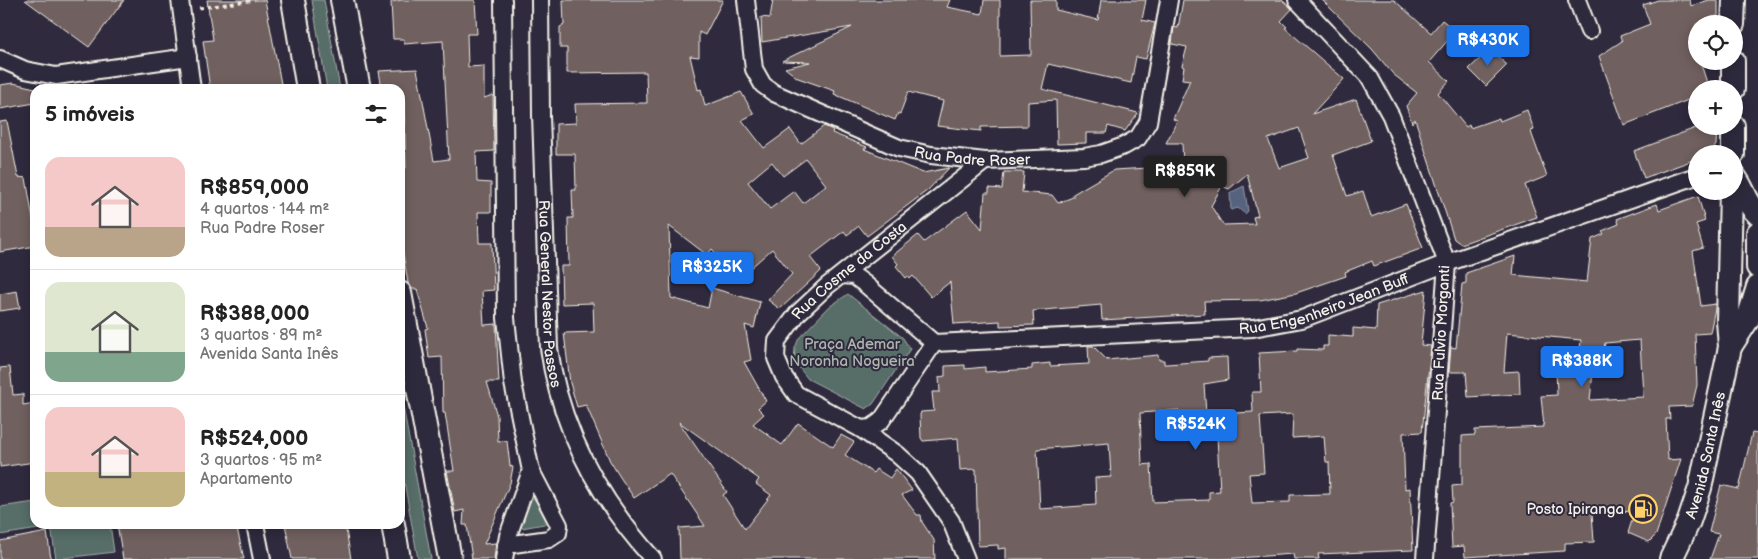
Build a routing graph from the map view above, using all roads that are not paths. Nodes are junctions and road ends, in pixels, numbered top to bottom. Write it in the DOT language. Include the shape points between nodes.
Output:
graph roads {
  1 [pos="293,0"];
  2 [pos="342,0"];
  3 [pos="502,0"];
  4 [pos="540,0"];
  5 [pos="746,0"];
  6 [pos="1169,0"];
  7 [pos="1297,0"];
  8 [pos="1577,0"];
  9 [pos="1734,0"];
  10 [pos="180,5"];
  11 [pos="1733,15"];
  12 [pos="1589,31"];
  13 [pos="188,57"];
  14 [pos="0,59"];
  15 [pos="191,84"];
  16 [pos="307,84"];
  17 [pos="358,84"];
  18 [pos="985,161"];
  19 [pos="1688,179"];
  20 [pos="1743,190"];
  21 [pos="1730,200"];
  22 [pos="1758,214"];
  23 [pos="1758,224"];
  24 [pos="1728,226"];
  25 [pos="1758,233"];
  26 [pos="1447,263"];
  27 [pos="1758,267"];
  28 [pos="842,274"];
  29 [pos="1758,287"];
  30 [pos="1738,315"];
  31 [pos="405,320"];
  32 [pos="934,343"];
  33 [pos="861,429"];
  34 [pos="531,471"];
  35 [pos="256,529"];
  36 [pos="393,529"];
  37 [pos="505,552"];
  38 [pos="262,559"];
  39 [pos="399,559"];
  40 [pos="450,559"];
  41 [pos="653,559"];
  42 [pos="966,559"];
  43 [pos="1425,559"];
  44 [pos="1672,559"];
  1 -- 16 [label="main road"];
  2 -- 17 [label="main road"];
  3 -- 34 [label="street" via="506,318 513,383"];
  4 -- 41 [label="street, Rua General Nestor Passos" via="549,348 554,380 564,414 585,463 630,533"];
  5 -- 18 [label="street, Rua Padre Roser" via="754,69 758,79 769,89 829,119 899,148"];
  6 -- 18 [label="street, Rua Padre Roser" via="1148,122 1138,138 1110,152 1084,157"];
  7 -- 26 [label="street, Rua Fulvio Morganti" via="1370,78 1391,116"];
  8 -- 12 [label="street"];
  9 -- 11 [label="main road"];
  10 -- 13 [label="street"];
  13 -- 14 [label="street" via="56,76 25,70"];
  13 -- 15 [label="street"];
  18 -- 28 [label="street, Rua Cosme da Costa"];
  19 -- 26 [label="street, Rua Engenheiro Jean Buff"];
  20 -- 22 [label="main road" via="1750,207"];
  21 -- 24 [label="main road, Avenida Santa Inês"];
  23 -- 24 [label="main road" via="1742,218"];
  24 -- 30 [label="main road, Avenida Santa Inês"];
  25 -- 27 [label="main road"];
  26 -- 32 [label="street, Rua Engenheiro Jean Buff" via="1302,320 1254,328"];
  26 -- 43 [label="street, Rua Fulvio Morganti"];
  28 -- 32 [label="street" via="854,276 865,284"];
  28 -- 33 [label="street, Rua Cosme da Costa" via="798,313 777,341 776,358 796,394"];
  29 -- 30 [label="main road, Avenida Santa Inês"];
  30 -- 44 [label="main road, Avenida Santa Inês" via="1700,488"];
  31 -- 40 [label="main road"];
  32 -- 33 [label="street" via="881,420 871,428"];
  33 -- 42 [label="street, Rua Cosme da Costa" via="918,473 951,521"];
  34 -- 37 [label="street"];
  34 -- 37 [label="street" via="555,515 559,530 549,539"];
  35 -- 38 [label="street"];
  36 -- 39 [label="main road"];
}
